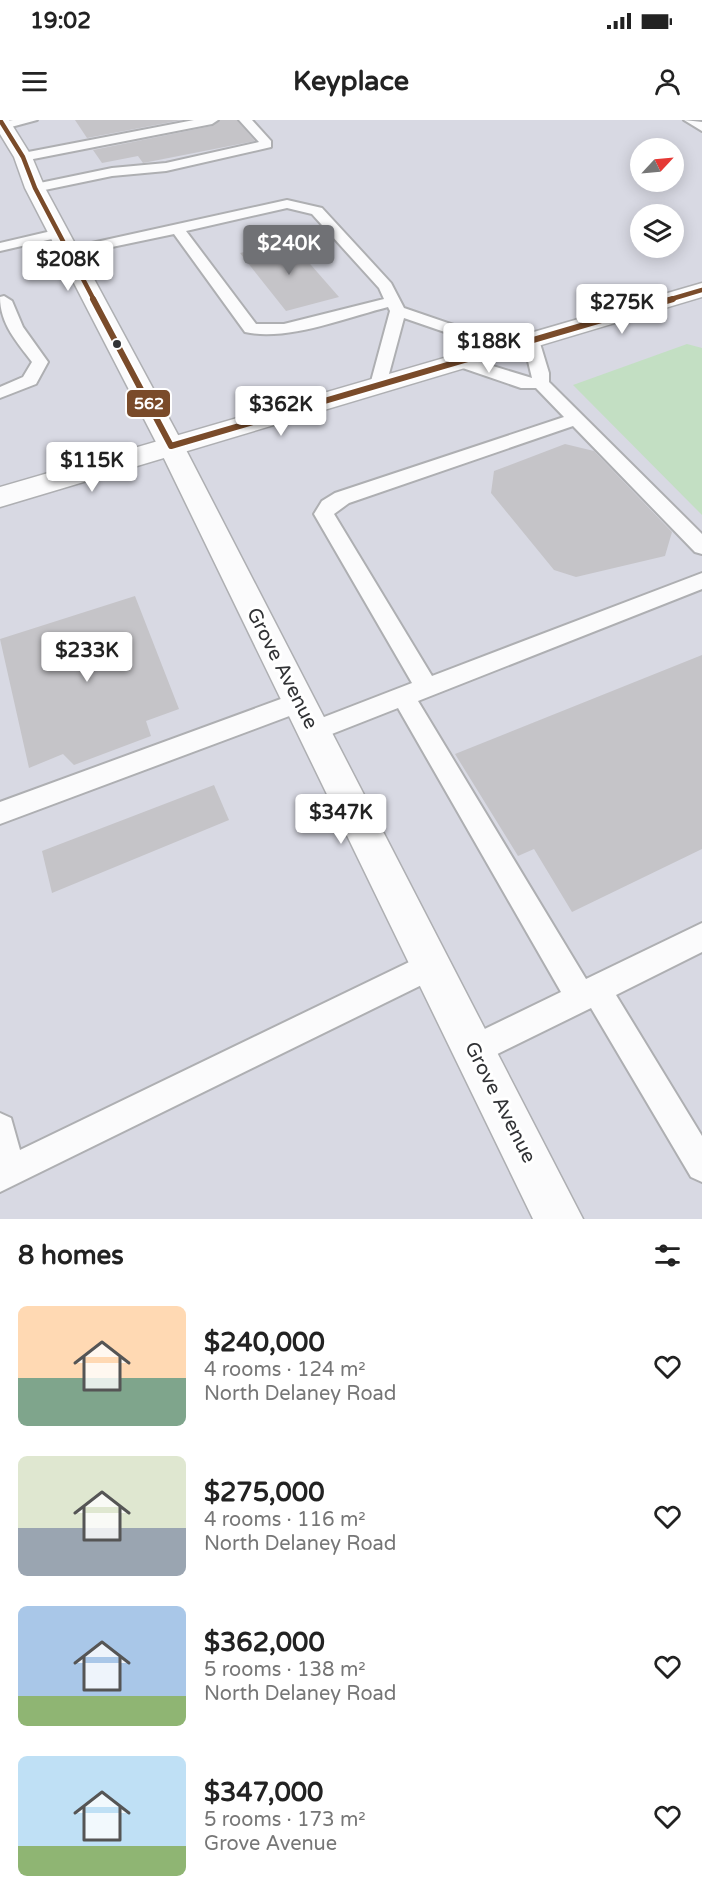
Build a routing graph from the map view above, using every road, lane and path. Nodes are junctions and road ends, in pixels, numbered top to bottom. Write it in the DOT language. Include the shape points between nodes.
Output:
graph roads {
  1 [pos="31,120"];
  2 [pos="212,120"];
  3 [pos="245,120"];
  4 [pos="690,120"];
  5 [pos="1,124"];
  6 [pos="702,127"];
  7 [pos="23,157"];
  8 [pos="35,188"];
  9 [pos="177,229"];
  10 [pos="64,243"];
  11 [pos="0,247"];
  12 [pos="702,290"];
  13 [pos="1,298"];
  14 [pos="396,306"];
  15 [pos="531,340"];
  16 [pos="506,348"];
  17 [pos="460,361"];
  18 [pos="540,383"];
  19 [pos="378,386"];
  20 [pos="0,393"];
  21 [pos="575,419"];
  22 [pos="171,446"];
  23 [pos="0,497"];
  24 [pos="702,547"];
  25 [pos="702,581"];
  26 [pos="415,692"];
  27 [pos="307,717"];
  28 [pos="0,813"];
  29 [pos="702,937"];
  30 [pos="432,965"];
  31 [pos="589,994"];
  32 [pos="475,1050"];
  33 [pos="0,1129"];
  34 [pos="702,1166"];
  35 [pos="4,1174"];
  36 [pos="559,1219"];
  1 -- 5 [label="lane"];
  2 -- 7 [label="lane"];
  3 -- 8 [label="lane" via="267,144 166,167 112,172"];
  4 -- 6 [label="lane"];
  5 -- 7 [label="street, Grove Avenue"];
  7 -- 8 [label="street, Grove Avenue"];
  8 -- 10 [label="street, Grove Avenue"];
  9 -- 10 [label="lane"];
  9 -- 14 [label="lane" via="287,204 318,211 386,286"];
  9 -- 14 [label="lane" via="251,328 284,329"];
  10 -- 11 [label="lane"];
  10 -- 22 [label="street, Grove Avenue"];
  12 -- 15 [label="street"];
  13 -- 20 [label="lane" via="15,328 40,362 30,380"];
  14 -- 16 [label="lane"];
  14 -- 19 [label="lane"];
  15 -- 16 [label="street"];
  15 -- 18 [label="lane" via="542,374"];
  16 -- 17 [label="street"];
  17 -- 18 [label="lane" via="527,384"];
  17 -- 19 [label="street"];
  18 -- 21 [label="lane"];
  19 -- 22 [label="street"];
  21 -- 24 [label="lane"];
  21 -- 26 [label="lane" via="342,498 324,514"];
  22 -- 23 [label="street"];
  22 -- 27 [label="street, Grove Avenue"];
  25 -- 26 [label="lane"];
  26 -- 27 [label="lane"];
  26 -- 31 [label="lane"];
  27 -- 28 [label="lane"];
  27 -- 30 [label="street, Grove Avenue"];
  29 -- 31 [label="lane"];
  30 -- 32 [label="street, Grove Avenue"];
  30 -- 35 [label="lane"];
  31 -- 32 [label="lane"];
  31 -- 34 [label="lane"];
  32 -- 36 [label="street, Grove Avenue"];
  33 -- 35 [label="lane"];
}
